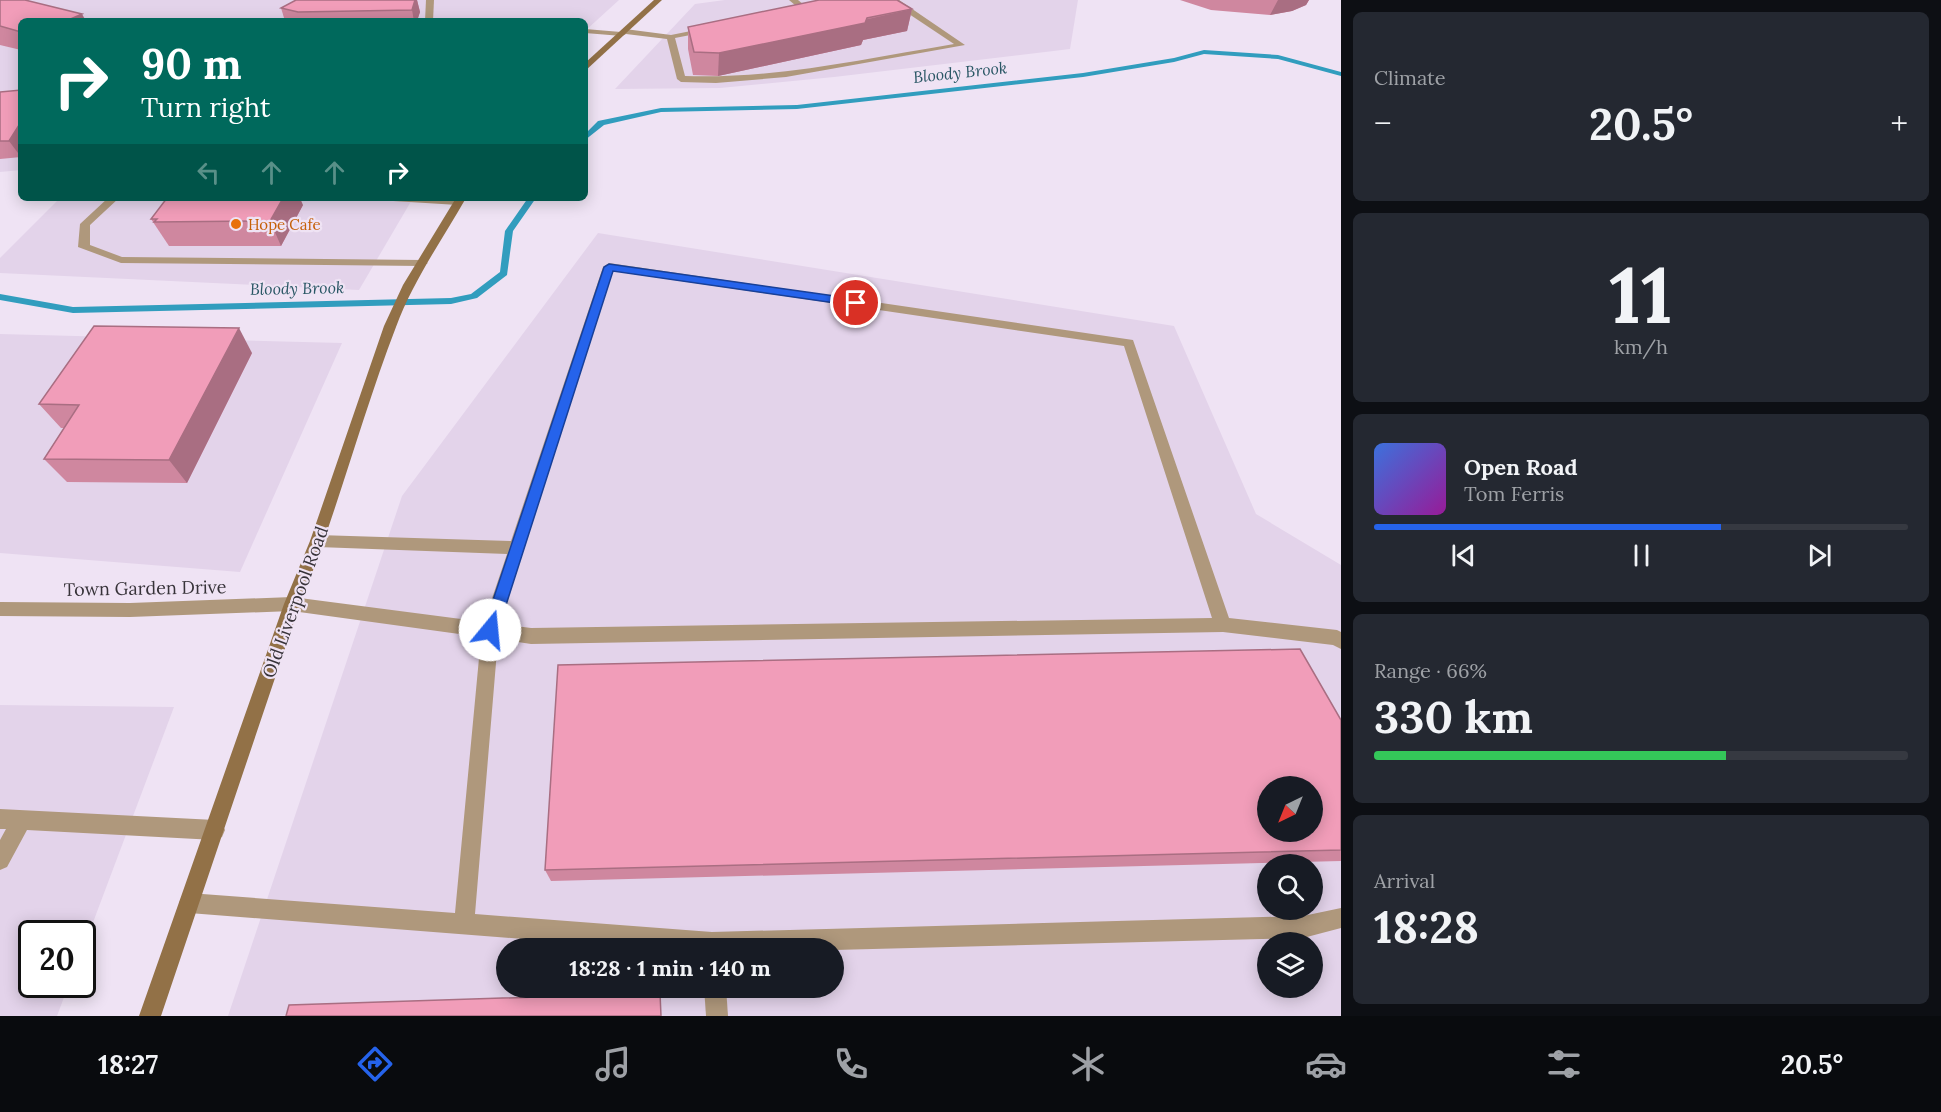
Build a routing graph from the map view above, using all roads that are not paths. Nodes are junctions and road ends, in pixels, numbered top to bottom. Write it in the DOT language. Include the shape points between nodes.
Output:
graph roads {
  1 [pos="430,0"];
  2 [pos="658,0"];
  3 [pos="793,0"];
  4 [pos="870,0"];
  5 [pos="815,7"];
  6 [pos="805,9"];
  7 [pos="794,11"];
  8 [pos="429,18"];
  9 [pos="716,28"];
  10 [pos="588,31"];
  11 [pos="623,32"];
  12 [pos="671,37"];
  13 [pos="588,65"];
  14 [pos="111,201"];
  15 [pos="458,201"];
  16 [pos="422,263"];
  17 [pos="318,541"];
  18 [pos="515,549"];
  19 [pos="292,604"];
  20 [pos="0,609"];
  21 [pos="1223,625"];
  22 [pos="490,630"];
  23 [pos="1341,641"];
  24 [pos="0,819"];
  25 [pos="22,820"];
  26 [pos="215,830"];
  27 [pos="0,860"];
  28 [pos="189,903"];
  29 [pos="1341,918"];
  30 [pos="464,924"];
  31 [pos="629,938"];
  32 [pos="844,941"];
  33 [pos="716,998"];
  34 [pos="150,1016"];
  35 [pos="717,1016"];
  1 -- 8 [label="street"];
  2 -- 11 [label="main road"];
  3 -- 6 [label="street"];
  4 -- 12 [label="street" via="896,2 961,45 792,73 703,80 681,79"];
  5 -- 6 [label="street"];
  6 -- 7 [label="street"];
  9 -- 12 [label="street"];
  10 -- 11 [label="street"];
  11 -- 12 [label="street"];
  11 -- 13 [label="main road"];
  14 -- 16 [label="street" via="85,224 84,247 121,260"];
  15 -- 16 [label="main road, Old Liverpool Road"];
  16 -- 17 [label="main road, Old Liverpool Road" via="390,326"];
  17 -- 18 [label="street"];
  17 -- 19 [label="main road, Old Liverpool Road"];
  18 -- 21 [label="street" via="609,267 1129,342"];
  18 -- 22 [label="street"];
  19 -- 20 [label="street, Town Garden Drive" via="130,610"];
  19 -- 22 [label="street, Town Garden Drive"];
  19 -- 26 [label="main road, Old Liverpool Road"];
  21 -- 22 [label="street, Town Garden Drive" via="531,636"];
  21 -- 23 [label="street, Town Garden Drive"];
  22 -- 30 [label="street"];
  24 -- 25 [label="street"];
  25 -- 26 [label="street"];
  25 -- 27 [label="street"];
  26 -- 28 [label="main road, Old Liverpool Road"];
  28 -- 30 [label="street"];
  28 -- 34 [label="main road, Old Liverpool Road"];
  29 -- 32 [label="street" via="1303,927"];
  30 -- 31 [label="street"];
  33 -- 35 [label="street"];
}
